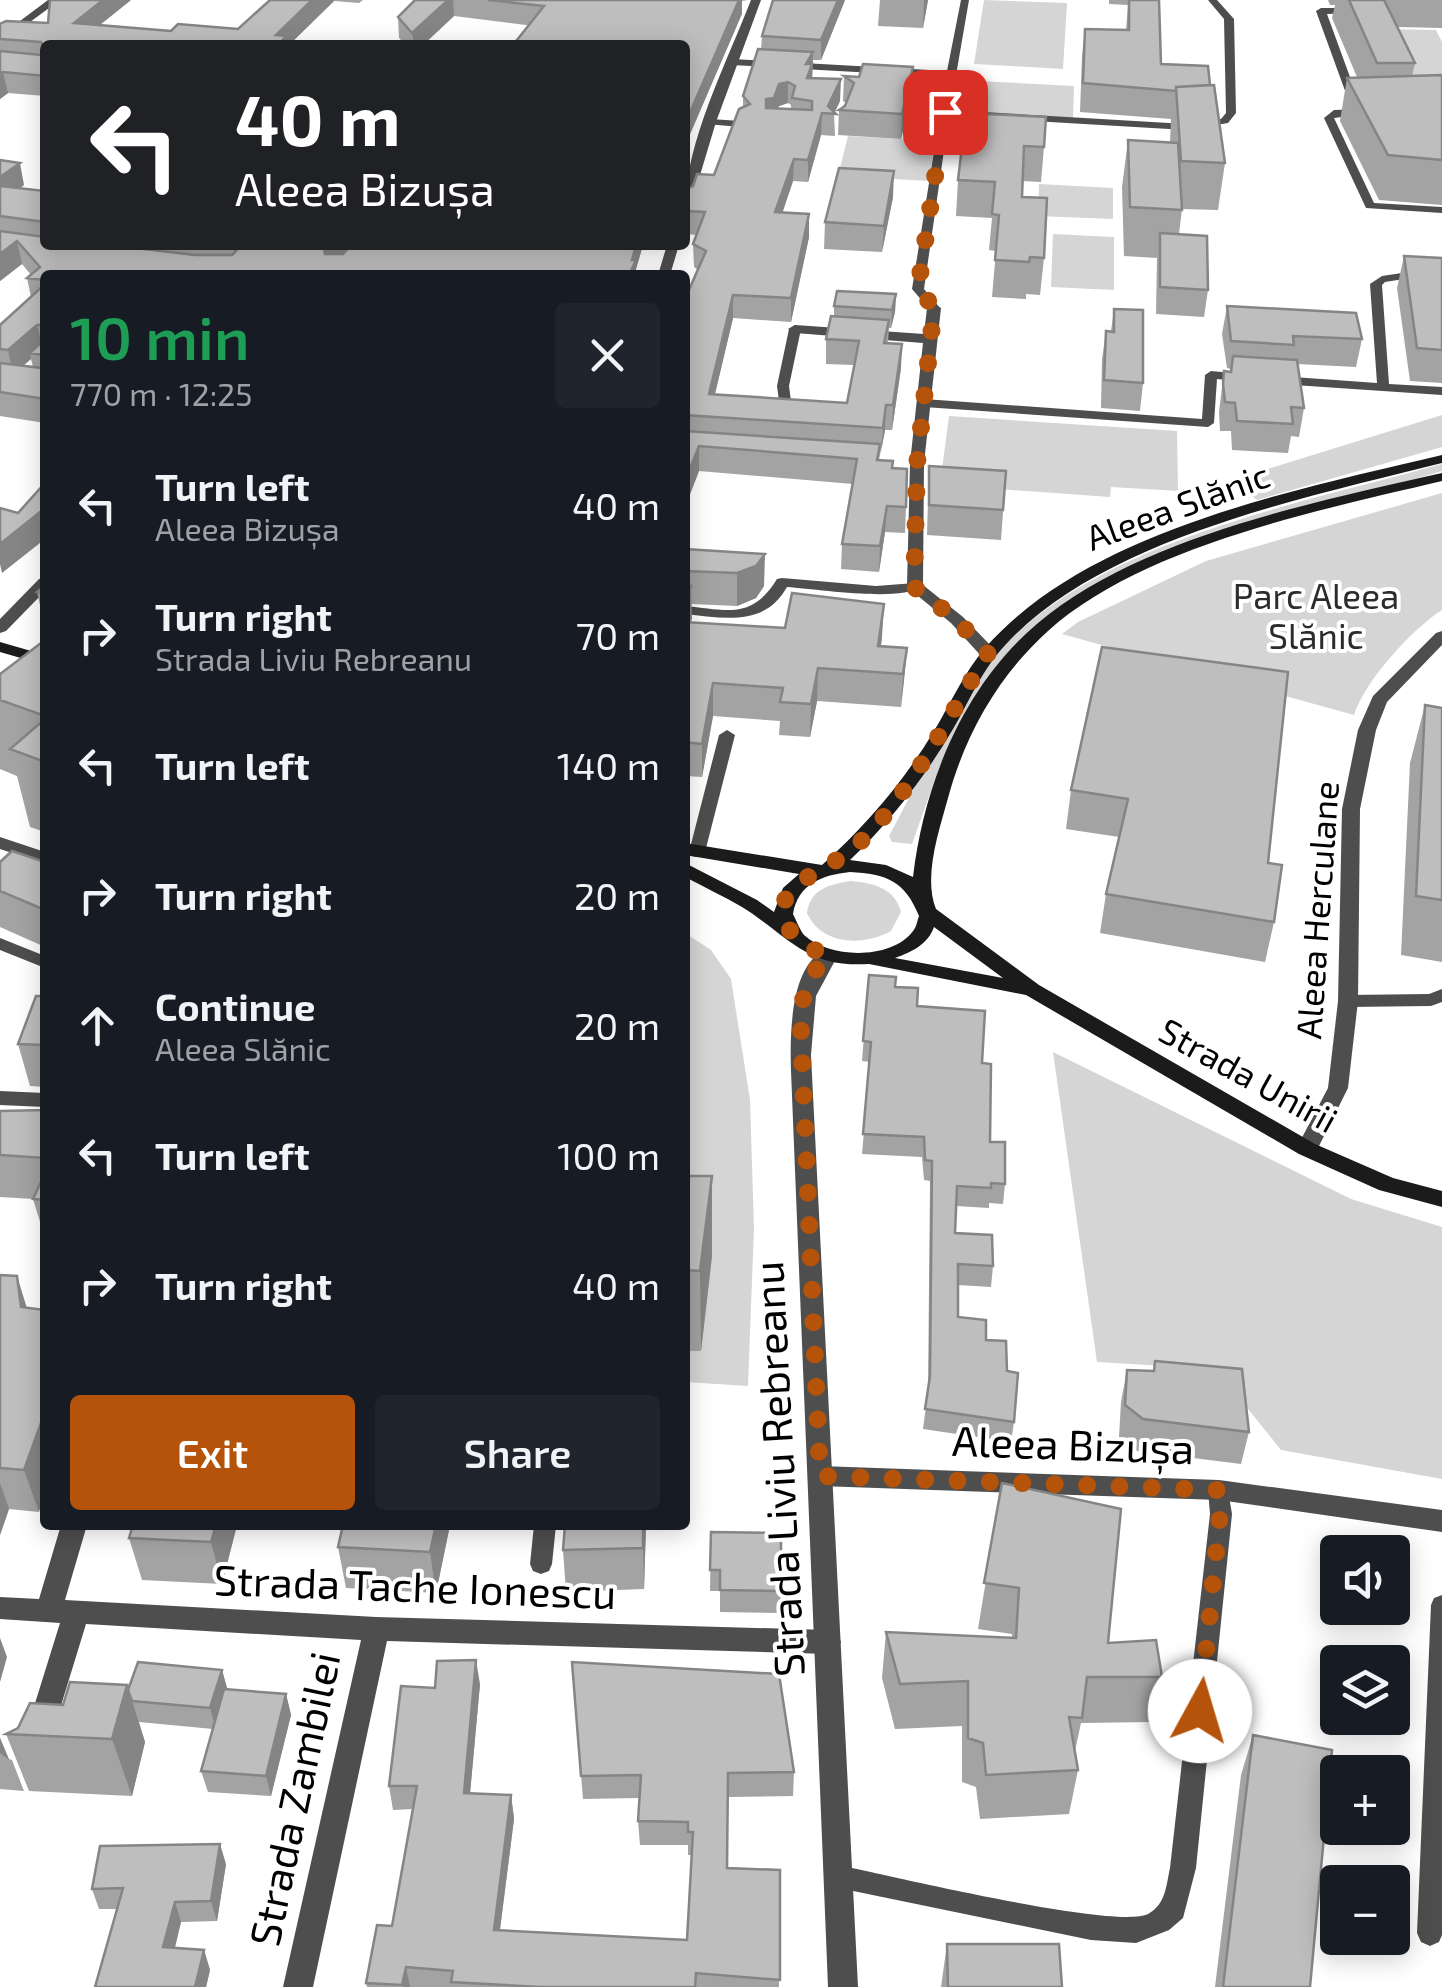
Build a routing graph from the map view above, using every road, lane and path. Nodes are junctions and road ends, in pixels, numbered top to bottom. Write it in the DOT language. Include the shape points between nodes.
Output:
graph roads {
  1 [pos="56,0"];
  2 [pos="965,0"];
  3 [pos="1212,0"];
  4 [pos="1316,0"];
  5 [pos="751,5"];
  6 [pos="0,41"];
  7 [pos="732,62"];
  8 [pos="951,74"];
  9 [pos="1352,98"];
  10 [pos="945,112"];
  11 [pos="1385,112"];
  12 [pos="705,124"];
  13 [pos="741,124"];
  14 [pos="690,184"];
  15 [pos="1442,210"];
  16 [pos="1442,270"];
  17 [pos="934,308"];
  18 [pos="795,330"];
  19 [pos="930,338"];
  20 [pos="1249,378"];
  21 [pos="1268,379"];
  22 [pos="1382,386"];
  23 [pos="1442,391"];
  24 [pos="924,403"];
  25 [pos="786,409"];
  26 [pos="1442,459"];
  27 [pos="898,462"];
  28 [pos="917,464"];
  29 [pos="1442,476"];
  30 [pos="40,587"];
  31 [pos="914,587"];
  32 [pos="690,610"];
  33 [pos="0,628"];
  34 [pos="1442,636"];
  35 [pos="0,647"];
  36 [pos="988,654"];
  37 [pos="40,659"];
  38 [pos="727,734"];
  39 [pos="0,843"];
  40 [pos="691,850"];
  41 [pos="40,861"];
  42 [pos="824,870"];
  43 [pos="690,873"];
  44 [pos="924,904"];
  45 [pos="796,938"];
  46 [pos="0,944"];
  47 [pos="828,955"];
  48 [pos="865,959"];
  49 [pos="40,960"];
  50 [pos="1032,990"];
  51 [pos="1442,995"];
  52 [pos="1348,1002"];
  53 [pos="0,1098"];
  54 [pos="40,1100"];
  55 [pos="1307,1149"];
  56 [pos="1442,1199"];
  57 [pos="820,1476"];
  58 [pos="1219,1490"];
  59 [pos="1442,1521"];
  60 [pos="73,1530"];
  61 [pos="544,1530"];
  62 [pos="541,1564"];
  63 [pos="1442,1605"];
  64 [pos="0,1608"];
  65 [pos="63,1610"];
  66 [pos="376,1629"];
  67 [pos="828,1642"];
  68 [pos="32,1757"];
  69 [pos="838,1877"];
  70 [pos="1430,1933"];
  71 [pos="298,1987"];
  72 [pos="843,1987"];
  1 -- 6 [label="street"];
  2 -- 8 [label="lane"];
  3 -- 10 [label="lane" via="1229,19 1230,113 1224,121 1186,127"];
  4 -- 9 [label="lane" via="1372,8 1321,10"];
  5 -- 7 [label="street"];
  7 -- 8 [label="lane"];
  7 -- 12 [label="street"];
  8 -- 10 [label="lane"];
  10 -- 17 [label="lane" via="918,288"];
  11 -- 15 [label="lane" via="1328,118 1370,206"];
  12 -- 13 [label="lane"];
  12 -- 14 [label="street"];
  16 -- 22 [label="lane" via="1376,284"];
  17 -- 19 [label="street"];
  18 -- 19 [label="street"];
  18 -- 25 [label="lane" via="783,386"];
  19 -- 24 [label="street"];
  20 -- 24 [label="lane" via="1211,376 1208,423"];
  21 -- 22 [label="lane"];
  22 -- 23 [label="lane"];
  24 -- 28 [label="street"];
  26 -- 36 [label="main road, Aleea Slănic" via="1242,514 1119,558 1047,599"];
  27 -- 28 [label="street"];
  28 -- 31 [label="street"];
  29 -- 44 [label="main road, Aleea Slănic" via="1177,553 1116,580 1045,625 1010,661 945,773 929,828"];
  30 -- 33 [label="street"];
  31 -- 32 [label="lane" via="782,582 762,611"];
  31 -- 36 [label="street"];
  34 -- 52 [label="street, Aleea Herculane" via="1379,700 1368,730 1351,810"];
  35 -- 37 [label="main road"];
  36 -- 42 [label="main road, Aleea Slănic" via="919,767 859,844"];
  38 -- 40 [label="lane"];
  39 -- 41 [label="street"];
  40 -- 42 [label="main road"];
  42 -- 44 [label="main road" via="879,870 904,880"];
  42 -- 45 [label="main road" via="796,884 784,902 784,920"];
  43 -- 45 [label="main road"];
  44 -- 48 [label="main road" via="924,931 907,948"];
  44 -- 50 [label="main road, Strada Unirii"];
  45 -- 47 [label="main road"];
  46 -- 49 [label="lane"];
  47 -- 48 [label="main road"];
  47 -- 57 [label="street, Strada Liviu Rebreanu" via="800,1007"];
  48 -- 50 [label="main road, Strada Unirii"];
  50 -- 55 [label="main road, Strada Unirii"];
  51 -- 52 [label="lane"];
  52 -- 55 [label="street, Aleea Herculane" via="1338,1088"];
  53 -- 54 [label="street"];
  55 -- 56 [label="main road, Strada Unirii" via="1387,1184"];
  57 -- 58 [label="street, Aleea Bizușa"];
  57 -- 67 [label="street, Strada Liviu Rebreanu"];
  58 -- 59 [label="street, Aleea Bizușa"];
  58 -- 69 [label="lane" via="1174,1909 1136,1931 1092,1928"];
  60 -- 65 [label="street"];
  61 -- 62 [label="lane"];
  63 -- 70 [label="lane"];
  64 -- 65 [label="street, Strada Tache Ionescu"];
  65 -- 66 [label="street, Strada Tache Ionescu"];
  65 -- 68 [label="street"];
  66 -- 67 [label="street, Strada Tache Ionescu"];
  66 -- 71 [label="street, Strada Zambilei"];
  67 -- 69 [label="street, Strada Liviu Rebreanu"];
  69 -- 72 [label="street, Strada Liviu Rebreanu"];
}
